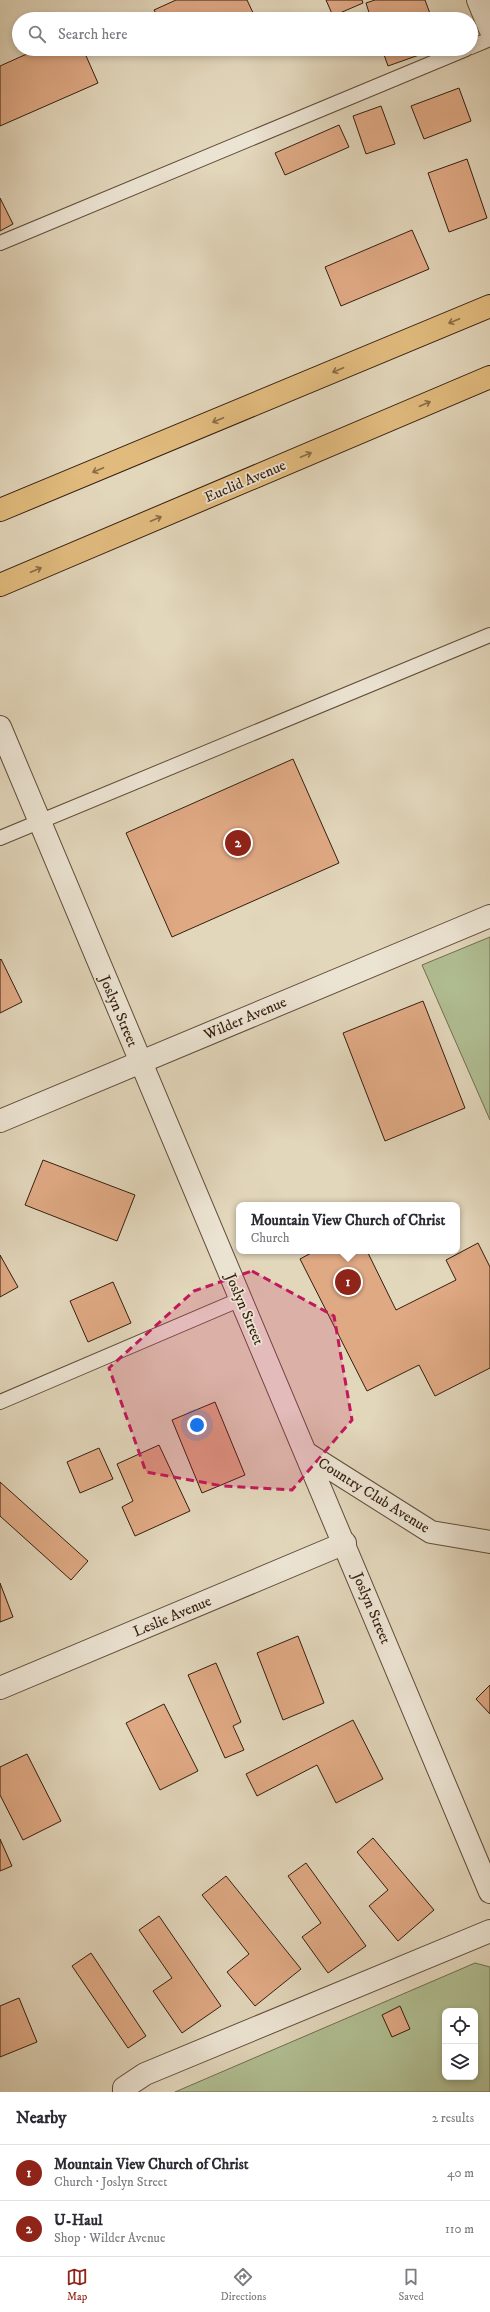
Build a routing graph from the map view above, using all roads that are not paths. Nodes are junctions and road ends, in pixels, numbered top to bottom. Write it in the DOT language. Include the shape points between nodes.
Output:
graph roads {
  1 [pos="478,0"];
  2 [pos="490,29"];
  3 [pos="490,39"];
  4 [pos="478,44"];
  5 [pos="449,56"];
  6 [pos="0,243"];
  7 [pos="490,306"];
  8 [pos="490,377"];
  9 [pos="0,510"];
  10 [pos="0,585"];
  11 [pos="490,634"];
  12 [pos="0,727"];
  13 [pos="40,821"];
  14 [pos="0,838"];
  15 [pos="490,916"];
  16 [pos="141,1062"];
  17 [pos="0,1121"];
  18 [pos="241,1299"];
  19 [pos="0,1402"];
  20 [pos="306,1453"];
  21 [pos="490,1542"];
  22 [pos="344,1543"];
  23 [pos="0,1688"];
  24 [pos="490,1892"];
  25 [pos="490,1930"];
  26 [pos="124,2092"];
  1 -- 2 [label="street"];
  3 -- 4 [label="lane"];
  5 -- 6 [label="lane"];
  7 -- 9 [label="highway, one-way"];
  10 -- 8 [label="highway, Euclid Avenue, one-way"];
  11 -- 13 [label="lane"];
  12 -- 13 [label="street, Joslyn Street"];
  13 -- 14 [label="lane"];
  13 -- 16 [label="street, Joslyn Street"];
  15 -- 16 [label="street, Wilder Avenue"];
  16 -- 17 [label="street, Wilder Avenue"];
  16 -- 18 [label="street, Joslyn Street"];
  18 -- 19 [label="lane"];
  18 -- 20 [label="street, Joslyn Street"];
  20 -- 21 [label="street, Country Club Avenue" via="431,1532"];
  20 -- 22 [label="street, Joslyn Street"];
  22 -- 23 [label="street, Leslie Avenue"];
  22 -- 24 [label="street, Joslyn Street"];
  25 -- 26 [label="street" via="145,2074 124,2088"];
}
